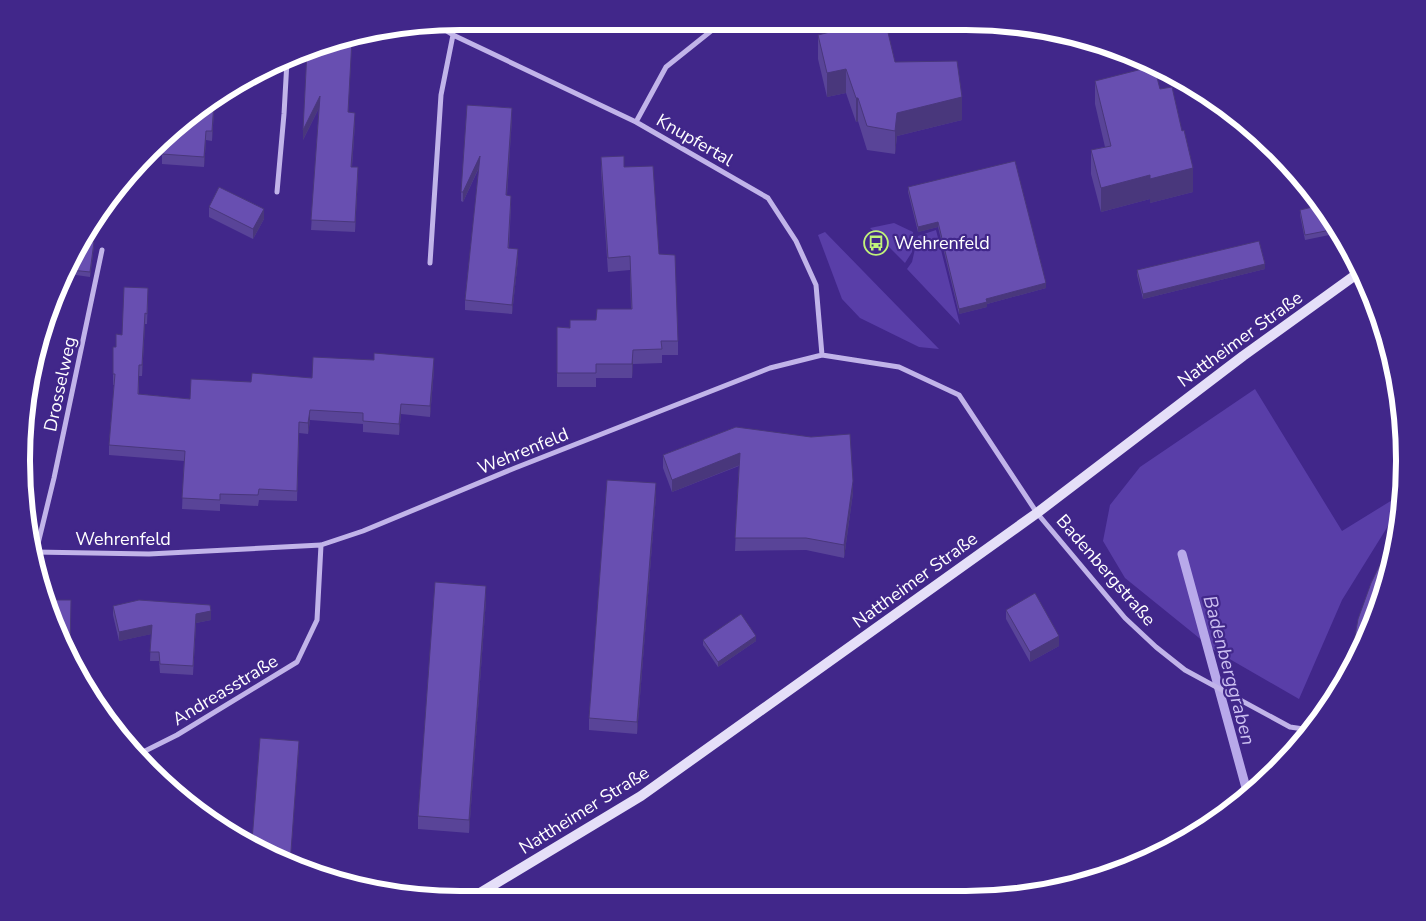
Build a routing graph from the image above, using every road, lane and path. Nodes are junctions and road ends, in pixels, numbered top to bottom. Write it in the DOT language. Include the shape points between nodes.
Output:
graph roads {
  1 [pos="712,30"];
  2 [pos="445,31"];
  3 [pos="453,35"];
  4 [pos="287,67"];
  5 [pos="636,122"];
  6 [pos="277,192"];
  7 [pos="102,250"];
  8 [pos="430,263"];
  9 [pos="1354,276"];
  10 [pos="822,355"];
  11 [pos="1037,513"];
  12 [pos="38,542"];
  13 [pos="320,545"];
  14 [pos="40,552"];
  15 [pos="1302,729"];
  16 [pos="144,752"];
  17 [pos="483,891"];
  1 -- 5 [label="street" via="666,68"];
  2 -- 3 [label="street, Knupfertal"];
  3 -- 5 [label="street, Knupfertal"];
  3 -- 8 [label="street" via="441,95"];
  4 -- 6 [label="street"];
  5 -- 10 [label="street, Knupfertal" via="768,198 796,241 816,285"];
  7 -- 12 [label="street, Drosselweg"];
  9 -- 11 [label="street, Nattheimer Straße"];
  10 -- 11 [label="street, Wehrenfeld" via="899,367 958,395"];
  10 -- 13 [label="street, Wehrenfeld" via="770,368 363,531"];
  11 -- 15 [label="street, Badenbergstraße" via="1125,618 1156,647 1185,670 1290,727"];
  11 -- 17 [label="street, Nattheimer Straße" via="640,796"];
  13 -- 14 [label="street, Wehrenfeld" via="149,554"];
  13 -- 16 [label="street, Andreasstraße" via="317,620 297,662"];
}
